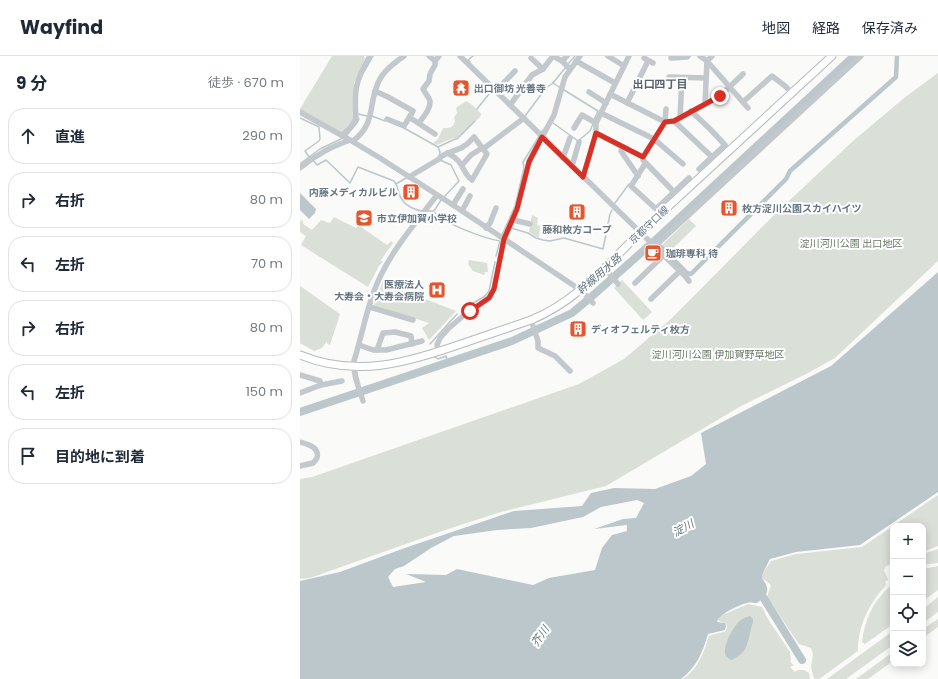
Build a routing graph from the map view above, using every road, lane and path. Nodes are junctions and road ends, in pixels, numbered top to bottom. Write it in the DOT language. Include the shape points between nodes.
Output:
graph roads {
  1 [pos="370,56"];
  2 [pos="404,56"];
  3 [pos="429,56"];
  4 [pos="460,56"];
  5 [pos="567,56"];
  6 [pos="608,56"];
  7 [pos="629,56"];
  8 [pos="688,56"];
  9 [pos="700,56"];
  10 [pos="712,56"];
  11 [pos="832,56"];
  12 [pos="861,56"];
  13 [pos="531,58"];
  14 [pos="578,58"];
  15 [pos="671,58"];
  16 [pos="437,59"];
  17 [pos="562,61"];
  18 [pos="648,61"];
  19 [pos="707,61"];
  20 [pos="624,66"];
  21 [pos="542,69"];
  22 [pos="570,69"];
  23 [pos="515,71"];
  24 [pos="743,74"];
  25 [pos="669,77"];
  26 [pos="682,78"];
  27 [pos="706,78"];
  28 [pos="615,83"];
  29 [pos="730,87"];
  30 [pos="496,91"];
  31 [pos="375,92"];
  32 [pos="589,92"];
  33 [pos="792,93"];
  34 [pos="610,94"];
  35 [pos="743,102"];
  36 [pos="606,103"];
  37 [pos="627,103"];
  38 [pos="705,104"];
  39 [pos="510,105"];
  40 [pos="748,108"];
  41 [pos="666,109"];
  42 [pos="691,111"];
  43 [pos="300,112"];
  44 [pos="601,113"];
  45 [pos="524,118"];
  46 [pos="680,118"];
  47 [pos="387,119"];
  48 [pos="412,119"];
  49 [pos="674,121"];
  50 [pos="665,122"];
  51 [pos="419,123"];
  52 [pos="596,123"];
  53 [pos="574,128"];
  54 [pos="596,133"];
  55 [pos="435,134"];
  56 [pos="541,135"];
  57 [pos="347,138"];
  58 [pos="570,138"];
  59 [pos="654,139"];
  60 [pos="580,142"];
  61 [pos="623,147"];
  62 [pos="483,148"];
  63 [pos="447,153"];
  64 [pos="643,157"];
  65 [pos="712,157"];
  66 [pos="563,158"];
  67 [pos="646,164"];
  68 [pos="683,164"];
  69 [pos="462,165"];
  70 [pos="572,166"];
  71 [pos="300,168"];
  72 [pos="699,169"];
  73 [pos="638,176"];
  74 [pos="409,177"];
  75 [pos="583,177"];
  76 [pos="689,178"];
  77 [pos="463,189"];
  78 [pos="674,192"];
  79 [pos="437,195"];
  80 [pos="470,196"];
  81 [pos="453,205"];
  82 [pos="503,210"];
  83 [pos="462,211"];
  84 [pos="513,220"];
  85 [pos="530,224"];
  86 [pos="486,228"];
  87 [pos="642,234"];
  88 [pos="504,239"];
  89 [pos="654,247"];
  90 [pos="664,255"];
  91 [pos="606,269"];
  92 [pos="680,270"];
  93 [pos="689,281"];
  94 [pos="636,283"];
  95 [pos="618,284"];
  96 [pos="580,291"];
  97 [pos="651,298"];
  98 [pos="594,304"];
  99 [pos="370,307"];
  100 [pos="413,320"];
  101 [pos="531,321"];
  102 [pos="422,341"];
  103 [pos="359,344"];
  104 [pos="412,344"];
  105 [pos="377,350"];
  106 [pos="438,352"];
  107 [pos="300,355"];
  108 [pos="354,367"];
  109 [pos="570,371"];
  110 [pos="300,375"];
  111 [pos="342,381"];
  112 [pos="322,385"];
  113 [pos="300,393"];
  114 [pos="363,401"];
  115 [pos="300,442"];
  116 [pos="300,466"];
  1 -- 57 [label="street" via="356,84 356,119"];
  2 -- 31 [label="street" via="387,68"];
  3 -- 16 [label="street"];
  4 -- 30 [label="street"];
  5 -- 17 [label="street"];
  6 -- 20 [label="street"];
  7 -- 20 [label="street"];
  8 -- 15 [label="street"];
  9 -- 19 [label="street"];
  10 -- 19 [label="street"];
  11 -- 33 [label="main road, 京都守口線"];
  12 -- 89 [label="street"];
  13 -- 21 [label="street"];
  14 -- 22 [label="street"];
  14 -- 28 [label="street"];
  16 -- 51 [label="street" via="429,81 423,89 430,101 429,108"];
  17 -- 21 [label="street" via="553,56"];
  17 -- 22 [label="street"];
  18 -- 37 [label="street"];
  19 -- 27 [label="street"];
  19 -- 29 [label="street"];
  20 -- 28 [label="street"];
  21 -- 39 [label="street" via="532,76"];
  22 -- 56 [label="street" via="565,77 554,115"];
  23 -- 30 [label="street"];
  24 -- 29 [label="street"];
  25 -- 26 [label="street"];
  26 -- 27 [label="street"];
  26 -- 46 [label="street"];
  27 -- 38 [label="street"];
  28 -- 34 [label="street"];
  29 -- 35 [label="street"];
  29 -- 38 [label="street"];
  30 -- 39 [label="street"];
  31 -- 47 [label="street" via="413,111 404,126"];
  31 -- 57 [label="street" via="363,133"];
  32 -- 36 [label="street"];
  33 -- 35 [label="street" via="772,76"];
  33 -- 87 [label="main road, 京都守口線"];
  34 -- 36 [label="street"];
  34 -- 37 [label="street"];
  35 -- 40 [label="street"];
  36 -- 44 [label="street"];
  37 -- 50 [label="street"];
  38 -- 42 [label="street"];
  39 -- 45 [label="street"];
  41 -- 50 [label="street"];
  42 -- 46 [label="street"];
  42 -- 65 [label="street" via="725,145"];
  43 -- 57 [label="street"];
  44 -- 52 [label="street"];
  44 -- 59 [label="street"];
  45 -- 56 [label="street"];
  45 -- 62 [label="street"];
  46 -- 49 [label="street"];
  48 -- 51 [label="street"];
  49 -- 50 [label="street"];
  49 -- 65 [label="street"];
  50 -- 59 [label="street"];
  51 -- 55 [label="street"];
  52 -- 53 [label="street" via="582,115"];
  52 -- 54 [label="street"];
  54 -- 61 [label="street"];
  54 -- 75 [label="street"];
  56 -- 66 [label="street"];
  56 -- 84 [label="street" via="529,162"];
  57 -- 71 [label="street" via="313,157"];
  57 -- 74 [label="street"];
  58 -- 66 [label="street"];
  59 -- 64 [label="street"];
  59 -- 68 [label="street"];
  60 -- 70 [label="street"];
  61 -- 64 [label="street"];
  61 -- 73 [label="street" via="621,151"];
  62 -- 63 [label="street" via="474,137 463,146"];
  62 -- 69 [label="street" via="471,155"];
  62 -- 69 [label="street" via="487,154 472,180 468,178"];
  63 -- 69 [label="street" via="458,159"];
  63 -- 74 [label="street"];
  64 -- 67 [label="street"];
  65 -- 72 [label="street"];
  66 -- 70 [label="street"];
  67 -- 73 [label="street"];
  67 -- 78 [label="street"];
  70 -- 75 [label="street"];
  73 -- 78 [label="street" via="631,186 656,209"];
  74 -- 79 [label="street"];
  75 -- 87 [label="street"];
  76 -- 78 [label="street"];
  77 -- 81 [label="street"];
  79 -- 81 [label="street"];
  79 -- 99 [label="street" via="382,272"];
  80 -- 83 [label="street"];
  81 -- 83 [label="street"];
  82 -- 86 [label="street" via="494,208"];
  83 -- 86 [label="street"];
  84 -- 85 [label="street"];
  84 -- 88 [label="street"];
  86 -- 88 [label="street"];
  87 -- 89 [label="street"];
  87 -- 91 [label="main road, 京都守口線"];
  88 -- 96 [label="street"];
  88 -- 106 [label="street" via="494,289 489,298 449,328 437,341"];
  89 -- 90 [label="street"];
  90 -- 92 [label="street"];
  90 -- 94 [label="street"];
  91 -- 95 [label="street"];
  91 -- 96 [label="main road, 京都守口線"];
  92 -- 93 [label="street"];
  92 -- 97 [label="street"];
  96 -- 98 [label="street"];
  96 -- 101 [label="main road, 京都守口線" via="561,305"];
  99 -- 100 [label="street"];
  99 -- 103 [label="street"];
  101 -- 106 [label="main road, 京都守口線"];
  101 -- 109 [label="street" via="538,348 555,356"];
  102 -- 104 [label="street"];
  103 -- 105 [label="street"];
  103 -- 108 [label="street"];
  104 -- 105 [label="street"];
  104 -- 105 [label="street" via="411,336 395,332 383,333"];
  106 -- 108 [label="main road, 京都守口線" via="405,362"];
  107 -- 108 [label="main road, 京都守口線" via="330,364"];
  108 -- 114 [label="street"];
  110 -- 112 [label="street" via="320,381"];
  111 -- 112 [label="street"];
  112 -- 113 [label="street"];
  115 -- 116 [label="street" via="312,446 317,454 313,463"];
}
